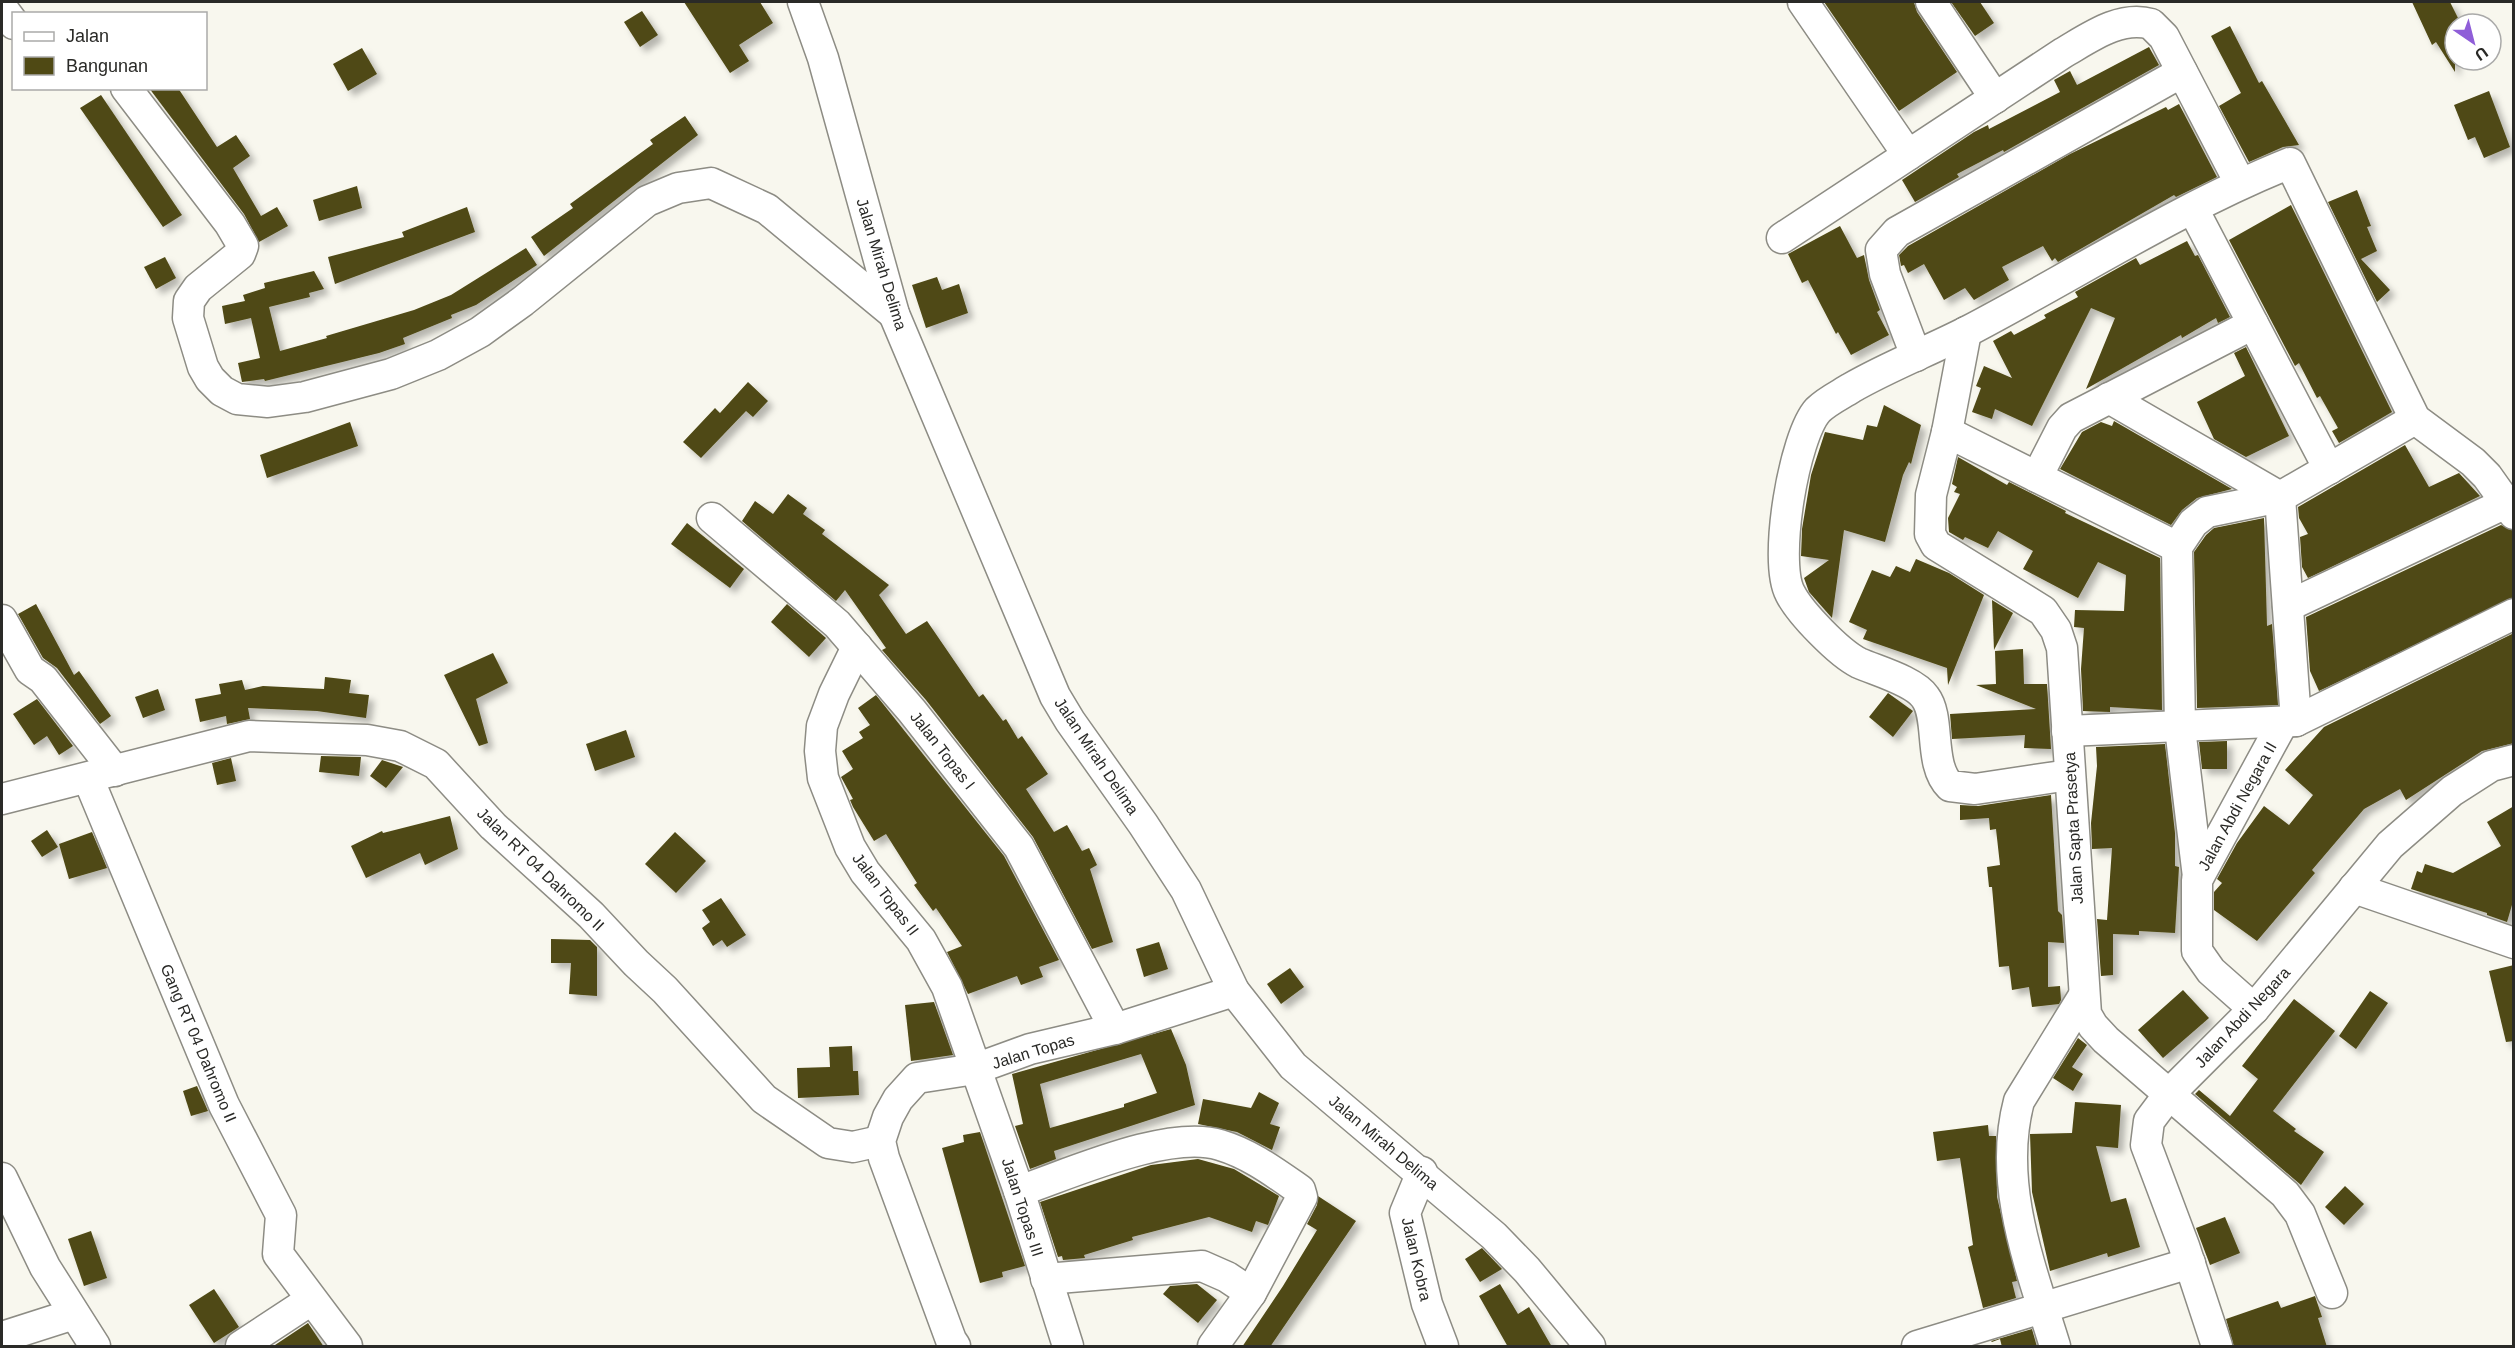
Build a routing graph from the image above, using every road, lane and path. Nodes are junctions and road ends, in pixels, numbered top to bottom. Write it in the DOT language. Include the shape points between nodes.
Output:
graph roads {
  1 [pos="803,2"];
  2 [pos="1803,2"];
  3 [pos="1931,2"];
  4 [pos="2,8"];
  5 [pos="12,21"];
  6 [pos="2182,72"];
  7 [pos="128,90"];
  8 [pos="1995,98"];
  9 [pos="1908,155"];
  10 [pos="2240,183"];
  11 [pos="2193,209"];
  12 [pos="1782,238"];
  13 [pos="894,314"];
  14 [pos="2253,324"];
  15 [pos="1966,332"];
  16 [pos="1916,356"];
  17 [pos="2109,398"];
  18 [pos="2415,419"];
  19 [pos="1947,432"];
  20 [pos="2329,469"];
  21 [pos="2037,477"];
  22 [pos="2280,496"];
  23 [pos="2510,508"];
  24 [pos="712,518"];
  25 [pos="2177,547"];
  26 [pos="2288,606"];
  27 [pos="2514,615"];
  28 [pos="2,620"];
  29 [pos="858,648"];
  30 [pos="2289,722"];
  31 [pos="2180,728"];
  32 [pos="2067,731"];
  33 [pos="2514,760"];
  34 [pos="102,775"];
  35 [pos="2069,776"];
  36 [pos="2,799"];
  37 [pos="2198,877"];
  38 [pos="2354,888"];
  39 [pos="2514,943"];
  40 [pos="1234,991"];
  41 [pos="2083,997"];
  42 [pos="2254,1009"];
  43 [pos="1115,1029"];
  44 [pos="975,1069"];
  45 [pos="2170,1093"];
  46 [pos="882,1149"];
  47 [pos="1422,1172"];
  48 [pos="2,1178"];
  49 [pos="1019,1191"];
  50 [pos="2190,1263"];
  51 [pos="1046,1279"];
  52 [pos="1251,1293"];
  53 [pos="2332,1293"];
  54 [pos="310,1300"];
  55 [pos="2043,1308"];
  56 [pos="74,1314"];
  57 [pos="2,1337"];
  58 [pos="1927,1345"];
  59 [pos="95,1347"];
  60 [pos="241,1347"];
  61 [pos="347,1347"];
  62 [pos="955,1347"];
  63 [pos="1068,1347"];
  64 [pos="1213,1347"];
  65 [pos="1443,1347"];
  66 [pos="1590,1347"];
  67 [pos="2055,1347"];
  68 [pos="2217,1347"];
  1 -- 13 [label="street, Jalan Mirah Delima" via="823,58"];
  2 -- 9 [label="street"];
  3 -- 8 [label="street"];
  4 -- 5 [label="street"];
  6 -- 8 [label="street" via="2158,29 2143,22 2126,22 2096,34"];
  6 -- 10 [label="street"];
  6 -- 16 [label="street" via="1888,240 1881,250 1885,274"];
  7 -- 13 [label="street" via="243,246 240,254 198,288 189,301 188,318 210,379 237,399 268,402 305,397 391,374 438,355 480,332 523,301 647,201 678,188 711,183 767,209"];
  8 -- 9 [label="street"];
  9 -- 12 [label="street"];
  10 -- 11 [label="street"];
  10 -- 18 [label="street" via="2290,163"];
  11 -- 14 [label="street"];
  11 -- 15 [label="street"];
  13 -- 40 [label="street, Jalan Mirah Delima" via="1055,696 1186,890"];
  14 -- 17 [label="street"];
  14 -- 20 [label="street"];
  15 -- 16 [label="street"];
  15 -- 19 [label="street, Jalan Sapta Prasetya"];
  16 -- 35 [label="street" via="1831,400 1813,416 1803,438 1785,515 1785,573 1790,594 1842,653 1914,687 1926,697 1941,770 1950,786 1975,789"];
  17 -- 21 [label="street" via="2071,418"];
  17 -- 22 [label="street"];
  18 -- 20 [label="street"];
  18 -- 23 [label="street" via="2473,462"];
  19 -- 21 [label="street"];
  19 -- 32 [label="street, Jalan Sapta Prasetya" via="1931,495 1930,534 1936,545 2043,611 2052,623 2062,648"];
  20 -- 22 [label="street"];
  21 -- 25 [label="street"];
  22 -- 25 [label="street" via="2207,512 2193,523"];
  22 -- 26 [label="street"];
  23 -- 26 [label="street"];
  24 -- 29 [label="street, Jalan Topas I" via="837,624"];
  25 -- 31 [label="street"];
  26 -- 30 [label="street"];
  27 -- 30 [label="street"];
  28 -- 34 [label="street, Gang RT 04 Dahromo II" via="30,670 43,679"];
  29 -- 43 [label="street, Jalan Topas I" via="1019,847"];
  29 -- 44 [label="street, Jalan Topas II" via="822,726 824,778 850,847 936,964"];
  30 -- 31 [label="street"];
  30 -- 37 [label="street, Jalan Abdi Negara II"];
  31 -- 32 [label="street"];
  31 -- 37 [label="street"];
  32 -- 35 [label="street, Jalan Sapta Prasetya"];
  33 -- 38 [label="street, Jalan Abdi Negara" via="2491,766 2419,817"];
  34 -- 36 [label="street, Jalan RT 04 Dahromo II"];
  34 -- 46 [label="street, Jalan RT 04 Dahromo II" via="249,736 367,740 400,746 436,764 493,826 591,915 665,990 764,1099 828,1143"];
  34 -- 54 [label="street, Gang RT 04 Dahromo II" via="224,1105 281,1215 278,1254"];
  35 -- 41 [label="street, Jalan Sapta Prasetya"];
  37 -- 42 [label="street, Jalan Abdi Negara II" via="2197,951 2211,971"];
  38 -- 39 [label="street"];
  38 -- 42 [label="street, Jalan Abdi Negara"];
  40 -- 43 [label="street, Jalan Topas"];
  40 -- 47 [label="street, Jalan Mirah Delima" via="1293,1066"];
  41 -- 45 [label="street, Jalan Sapta Prasetya" via="2086,1014 2098,1032"];
  41 -- 55 [label="street" via="2019,1101 2014,1119 2012,1191"];
  42 -- 45 [label="street, Jalan Abdi Negara"];
  43 -- 44 [label="street, Jalan Topas" via="1030,1049"];
  44 -- 46 [label="street, Jalan Topas" via="917,1078 888,1117"];
  44 -- 49 [label="street, Jalan Topas III"];
  45 -- 50 [label="street, Jalan Abdi Negara" via="2149,1121 2146,1145"];
  45 -- 53 [label="street, Jalan Sapta Prasetya" via="2285,1194 2300,1214"];
  46 -- 62 [label="street"];
  47 -- 65 [label="street, Jalan Kobra" via="1405,1213 1427,1304"];
  47 -- 66 [label="street, Jalan Mirah Delima" via="1527,1270"];
  48 -- 56 [label="street" via="45,1267"];
  49 -- 51 [label="street, Jalan Topas III"];
  49 -- 52 [label="street" via="1152,1146 1218,1144 1256,1159 1300,1190 1302,1197"];
  50 -- 55 [label="street"];
  50 -- 68 [label="street, Jalan Abdi Negara"];
  51 -- 52 [label="street" via="1202,1266"];
  51 -- 63 [label="street, Jalan Topas III"];
  52 -- 64 [label="street"];
  54 -- 60 [label="street"];
  54 -- 61 [label="street, Gang RT 04 Dahromo II"];
  55 -- 58 [label="street"];
  55 -- 67 [label="street"];
  56 -- 57 [label="street"];
  56 -- 59 [label="street"];
}
